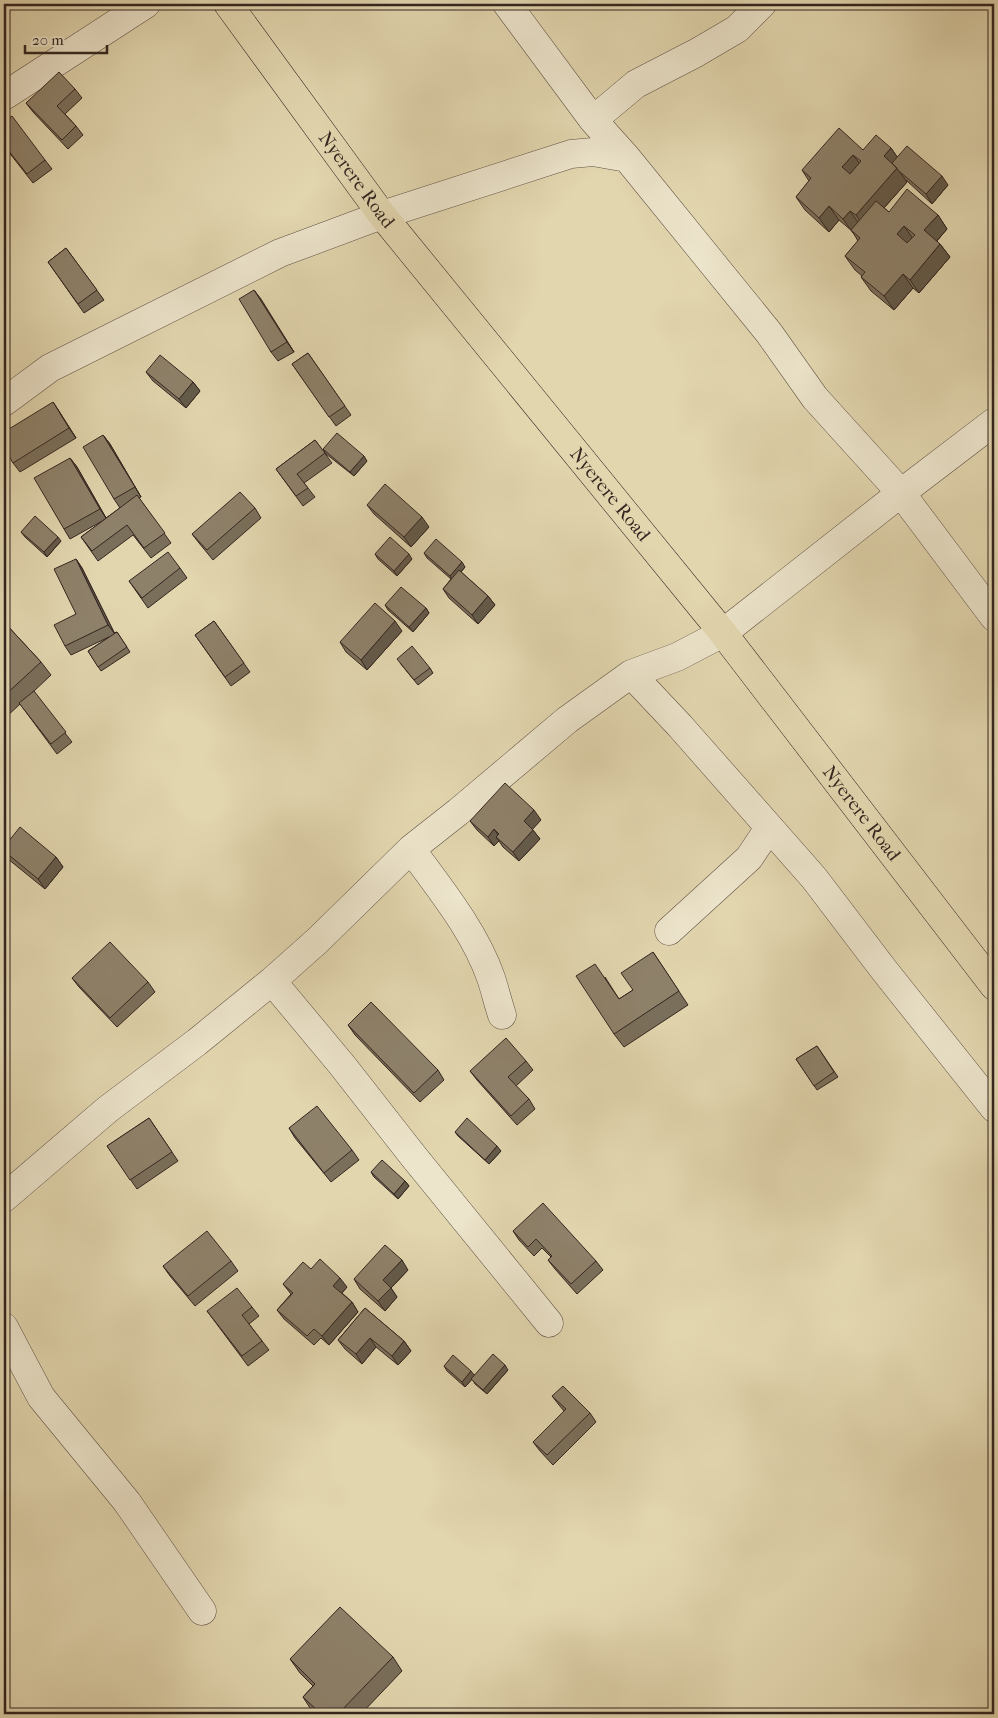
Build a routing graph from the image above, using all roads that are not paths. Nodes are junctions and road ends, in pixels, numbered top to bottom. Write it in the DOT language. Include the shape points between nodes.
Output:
graph roads {
  1 [pos="228,4"];
  2 [pos="507,4"];
  3 [pos="762,4"];
  4 [pos="139,6"];
  5 [pos="4,96"];
  6 [pos="593,120"];
  7 [pos="627,158"];
  8 [pos="382,215"];
  9 [pos="4,402"];
  10 [pos="994,422"];
  11 [pos="901,493"];
  12 [pos="994,618"];
  13 [pos="723,633"];
  14 [pos="631,674"];
  15 [pos="770,828"];
  16 [pos="411,849"];
  17 [pos="669,931"];
  18 [pos="272,981"];
  19 [pos="994,986"];
  20 [pos="502,1015"];
  21 [pos="994,1108"];
  22 [pos="4,1198"];
  23 [pos="549,1323"];
  24 [pos="4,1327"];
  25 [pos="202,1611"];
  1 -- 8 [label="highway, Nyerere Road"];
  2 -- 6 [label="street"];
  3 -- 6 [label="street" via="737,30 636,84"];
  4 -- 5 [label="street"];
  6 -- 7 [label="street"];
  7 -- 8 [label="street" via="593,152 572,154"];
  7 -- 11 [label="street" via="769,333 815,398"];
  8 -- 9 [label="street" via="280,252 50,368"];
  8 -- 13 [label="highway, Nyerere Road"];
  10 -- 11 [label="street"];
  11 -- 12 [label="street"];
  11 -- 13 [label="street"];
  13 -- 14 [label="street" via="677,657"];
  13 -- 19 [label="highway, Nyerere Road"];
  14 -- 15 [label="street"];
  14 -- 16 [label="street" via="567,720"];
  15 -- 17 [label="street" via="749,858"];
  15 -- 21 [label="street" via="814,878"];
  16 -- 18 [label="street"];
  16 -- 20 [label="street" via="474,942 491,977"];
  18 -- 22 [label="street" via="101,1115"];
  18 -- 23 [label="street"];
  24 -- 25 [label="street" via="41,1397 127,1502"];
}
